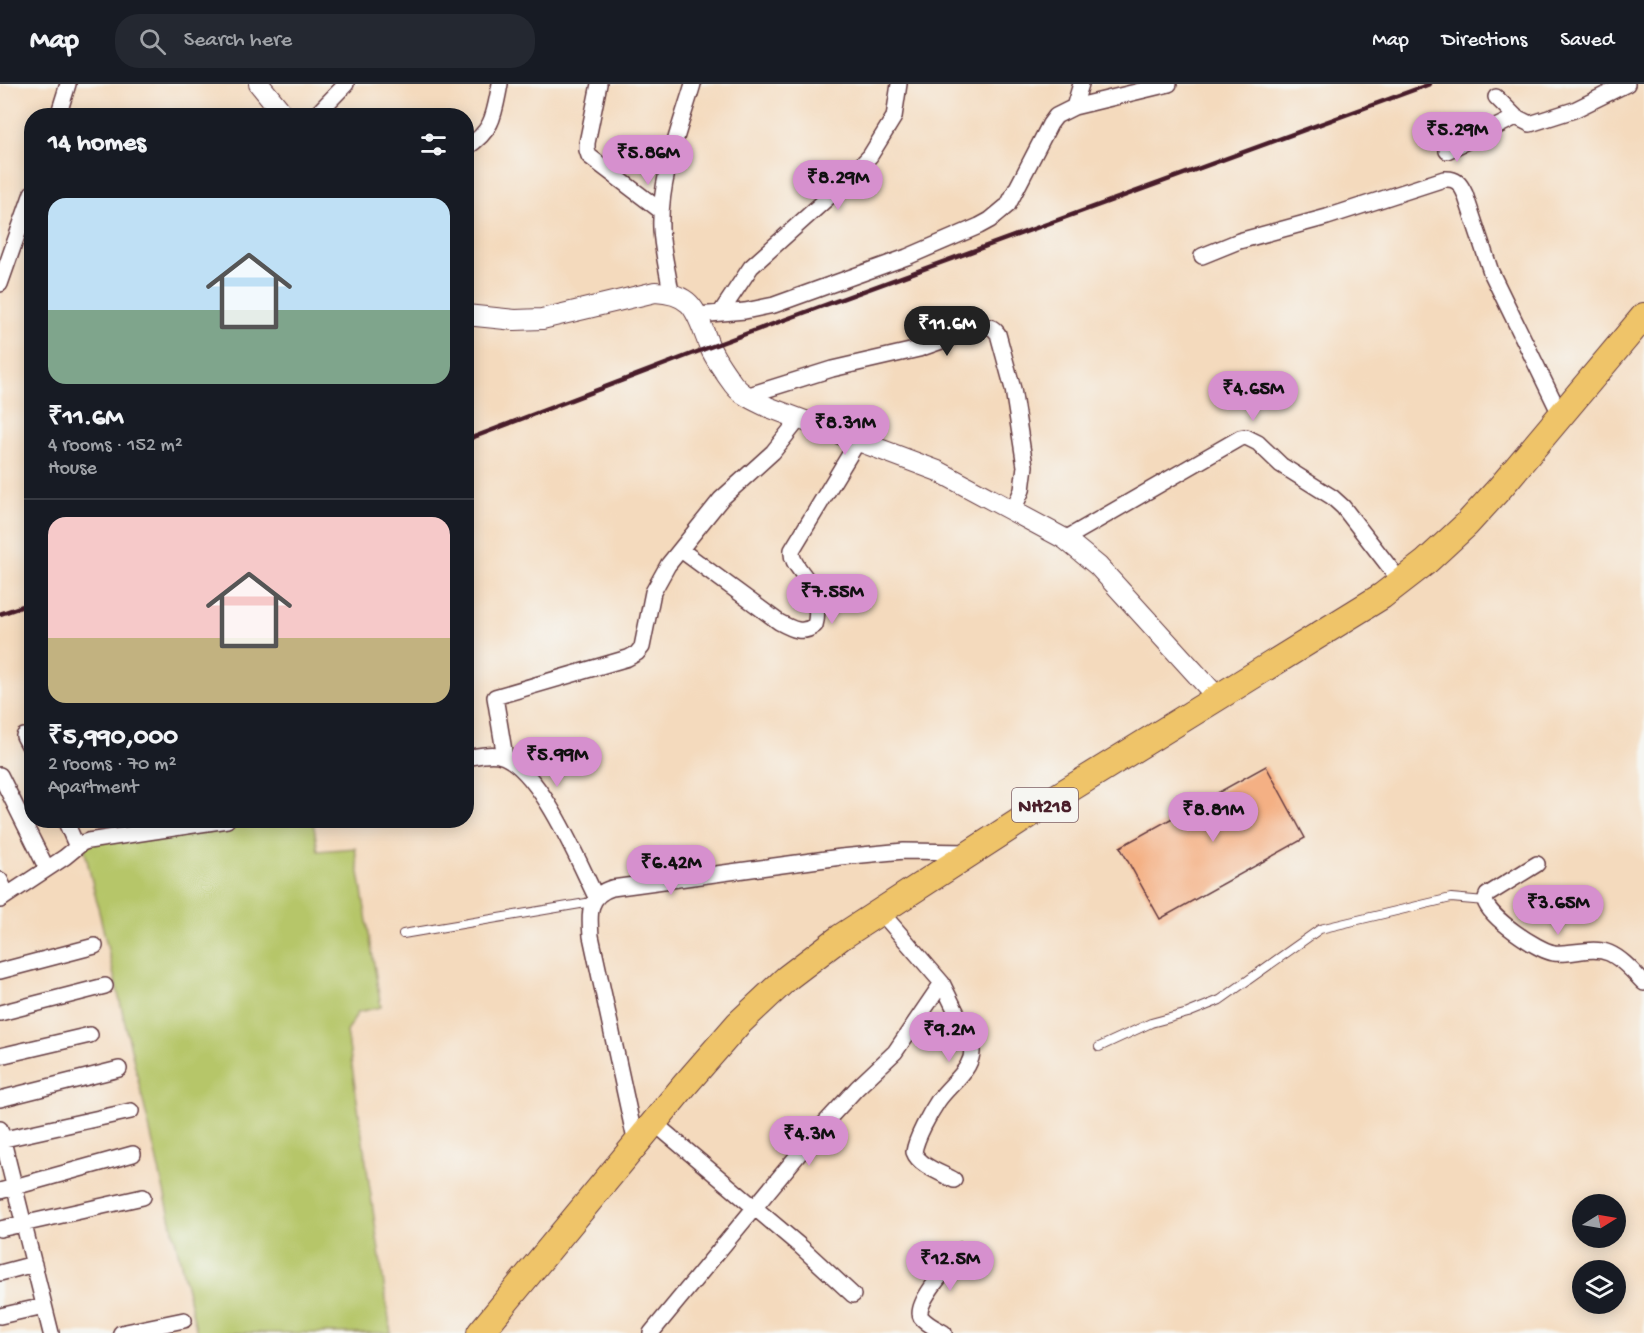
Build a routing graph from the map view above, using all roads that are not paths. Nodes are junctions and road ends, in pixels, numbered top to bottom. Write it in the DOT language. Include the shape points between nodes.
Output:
graph roads {
  1 [pos="68,84"];
  2 [pos="259,84"];
  3 [pos="346,84"];
  4 [pos="500,84"];
  5 [pos="599,84"];
  6 [pos="693,84"];
  7 [pos="899,84"];
  8 [pos="1081,84"];
  9 [pos="1169,84"];
  10 [pos="1627,84"];
  11 [pos="1496,97"];
  12 [pos="1074,107"];
  13 [pos="60,108"];
  14 [pos="278,108"];
  15 [pos="323,108"];
  16 [pos="1516,117"];
  17 [pos="474,142"];
  18 [pos="1447,151"];
  19 [pos="662,211"];
  20 [pos="24,216"];
  21 [pos="1202,256"];
  22 [pos="0,284"];
  23 [pos="671,293"];
  24 [pos="721,312"];
  25 [pos="698,315"];
  26 [pos="474,316"];
  27 [pos="1644,316"];
  28 [pos="746,396"];
  29 [pos="1560,414"];
  30 [pos="799,419"];
  31 [pos="858,441"];
  32 [pos="1013,511"];
  33 [pos="1065,539"];
  34 [pos="681,550"];
  35 [pos="1401,582"];
  36 [pos="1218,698"];
  37 [pos="474,756"];
  38 [pos="506,757"];
  39 [pos="0,775"];
  40 [pos="24,823"];
  41 [pos="26,828"];
  42 [pos="69,828"];
  43 [pos="173,828"];
  44 [pos="77,847"];
  45 [pos="973,852"];
  46 [pos="1537,864"];
  47 [pos="47,869"];
  48 [pos="0,880"];
  49 [pos="3,897"];
  50 [pos="594,899"];
  51 [pos="1485,901"];
  52 [pos="880,912"];
  53 [pos="403,934"];
  54 [pos="95,946"];
  55 [pos="0,971"];
  56 [pos="942,984"];
  57 [pos="1644,984"];
  58 [pos="105,986"];
  59 [pos="0,1013"];
  60 [pos="90,1035"];
  61 [pos="1099,1047"];
  62 [pos="0,1056"];
  63 [pos="119,1069"];
  64 [pos="0,1099"];
  65 [pos="131,1111"];
  66 [pos="653,1122"];
  67 [pos="1,1136"];
  68 [pos="636,1144"];
  69 [pos="133,1154"];
  70 [pos="954,1180"];
  71 [pos="7,1189"];
  72 [pos="143,1197"];
  73 [pos="754,1209"];
  74 [pos="23,1223"];
  75 [pos="0,1229"];
  76 [pos="962,1250"];
  77 [pos="34,1264"];
  78 [pos="0,1273"];
  79 [pos="853,1295"];
  80 [pos="44,1306"];
  81 [pos="0,1316"];
  82 [pos="184,1320"];
  83 [pos="922,1328"];
  84 [pos="51,1333"];
  85 [pos="121,1333"];
  86 [pos="480,1333"];
  87 [pos="651,1333"];
  88 [pos="944,1333"];
  1 -- 13 [label="street"];
  2 -- 14 [label="street"];
  3 -- 15 [label="street"];
  4 -- 17 [label="street" via="493,121"];
  5 -- 19 [label="street" via="587,150"];
  6 -- 19 [label="street" via="665,181"];
  7 -- 24 [label="street" via="894,117 870,156 751,267"];
  8 -- 12 [label="street"];
  9 -- 12 [label="street"];
  10 -- 16 [label="street" via="1540,122 1530,123"];
  11 -- 16 [label="street"];
  12 -- 24 [label="street" via="1056,116 1050,124 1008,205 990,220 907,257 774,305"];
  16 -- 18 [label="street"];
  19 -- 23 [label="street" via="661,230"];
  20 -- 22 [label="street"];
  21 -- 29 [label="street" via="1239,241 1452,178 1460,183 1491,272"];
  23 -- 25 [label="street" via="684,298"];
  23 -- 26 [label="street" via="655,292 542,319"];
  24 -- 25 [label="street"];
  25 -- 28 [label="street" via="710,347 734,386"];
  27 -- 29 [label="highway, NH218"];
  28 -- 30 [label="street"];
  28 -- 32 [label="street" via="832,369 919,349 981,327 994,328 1014,389 1025,466 1022,490"];
  29 -- 35 [label="highway, NH218" via="1466,525"];
  30 -- 31 [label="street"];
  30 -- 34 [label="street" via="773,452 721,499"];
  31 -- 32 [label="street" via="938,471"];
  31 -- 34 [label="street" via="792,550 794,561 812,591 817,618 811,629 796,630 779,622"];
  32 -- 33 [label="street"];
  33 -- 35 [label="street" via="1246,437 1343,507"];
  33 -- 36 [label="street" via="1098,566"];
  34 -- 38 [label="street" via="653,592 645,638 637,653 495,697"];
  35 -- 36 [label="highway, NH218"];
  36 -- 45 [label="highway, NH218"];
  37 -- 38 [label="street"];
  38 -- 50 [label="street" via="534,783 549,805"];
  39 -- 40 [label="street"];
  41 -- 47 [label="street"];
  42 -- 44 [label="street"];
  43 -- 44 [label="street" via="88,841"];
  44 -- 47 [label="street"];
  45 -- 50 [label="street" via="904,850 841,857 612,888"];
  45 -- 52 [label="highway, NH218"];
  46 -- 51 [label="street" via="1492,891"];
  47 -- 49 [label="street"];
  48 -- 49 [label="street"];
  50 -- 53 [label="lane"];
  50 -- 68 [label="street" via="591,936"];
  51 -- 57 [label="street" via="1495,916 1535,946 1557,953 1601,950 1621,961"];
  51 -- 61 [label="lane" via="1451,898 1320,929 1214,1004 1150,1023"];
  52 -- 56 [label="street"];
  52 -- 66 [label="highway, NH218" via="787,978 738,1024"];
  54 -- 55 [label="street"];
  56 -- 70 [label="street" via="971,1042 972,1055 965,1070 938,1101 914,1152 920,1161"];
  56 -- 73 [label="street" via="896,1052 856,1088"];
  58 -- 59 [label="street"];
  60 -- 62 [label="street"];
  63 -- 64 [label="street"];
  65 -- 67 [label="street"];
  66 -- 68 [label="highway, NH218"];
  66 -- 73 [label="street"];
  67 -- 71 [label="street"];
  68 -- 86 [label="highway, NH218"];
  69 -- 71 [label="street"];
  71 -- 74 [label="street"];
  72 -- 74 [label="street"];
  73 -- 79 [label="street"];
  73 -- 87 [label="street"];
  74 -- 75 [label="street"];
  74 -- 77 [label="street"];
  76 -- 83 [label="street" via="922,1303"];
  77 -- 78 [label="street"];
  77 -- 80 [label="street"];
  80 -- 81 [label="street"];
  80 -- 84 [label="street"];
  82 -- 85 [label="street"];
  83 -- 88 [label="street"];
}
